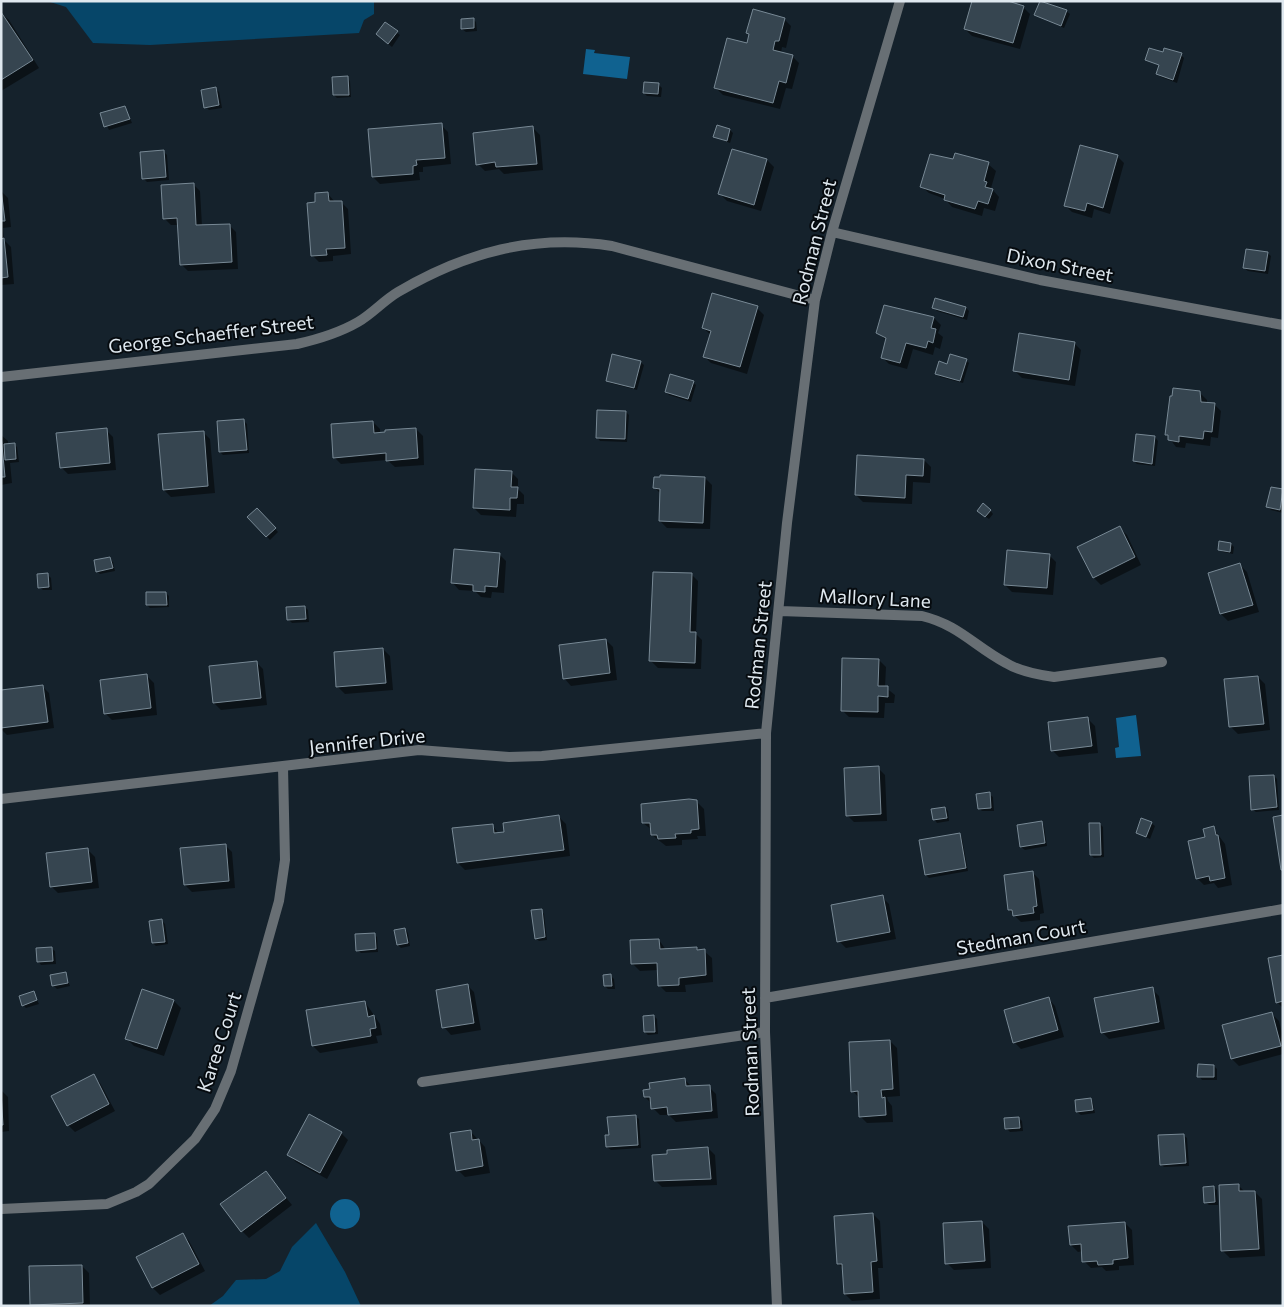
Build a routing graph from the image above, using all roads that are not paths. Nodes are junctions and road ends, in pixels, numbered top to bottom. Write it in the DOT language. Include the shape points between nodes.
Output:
graph roads {
  1 [pos="900,1"];
  2 [pos="832,232"];
  3 [pos="815,300"];
  4 [pos="1283,325"];
  5 [pos="1,377"];
  6 [pos="780,611"];
  7 [pos="1162,662"];
  8 [pos="766,733"];
  9 [pos="283,767"];
  10 [pos="1,799"];
  11 [pos="1283,909"];
  12 [pos="765,998"];
  13 [pos="765,1032"];
  14 [pos="422,1082"];
  15 [pos="1,1209"];
  16 [pos="777,1306"];
  1 -- 2 [label="street, Rodman Street"];
  2 -- 3 [label="street, Rodman Street"];
  2 -- 4 [label="street, Dixon Street" via="1040,280"];
  3 -- 5 [label="street, George Schaeffer Street" via="612,246 588,242 536,242 472,258 424,277 395,294 359,322 298,344"];
  3 -- 6 [label="street, Rodman Street" via="787,523"];
  6 -- 7 [label="street, Mallory Lane" via="930,618 950,624 1007,664 1043,676"];
  6 -- 8 [label="street, Rodman Street"];
  8 -- 9 [label="street, Jennifer Drive" via="542,756 509,757 419,750"];
  8 -- 12 [label="street, Rodman Street"];
  9 -- 10 [label="street, Jennifer Drive"];
  9 -- 15 [label="street, Karee Court" via="284,860 279,901 231,1071 215,1109 195,1139 149,1184 136,1192 107,1204"];
  11 -- 12 [label="street, Stedman Court"];
  12 -- 13 [label="street, Rodman Street"];
  13 -- 14 [label="street"];
  13 -- 16 [label="street, Rodman Street"];
}
